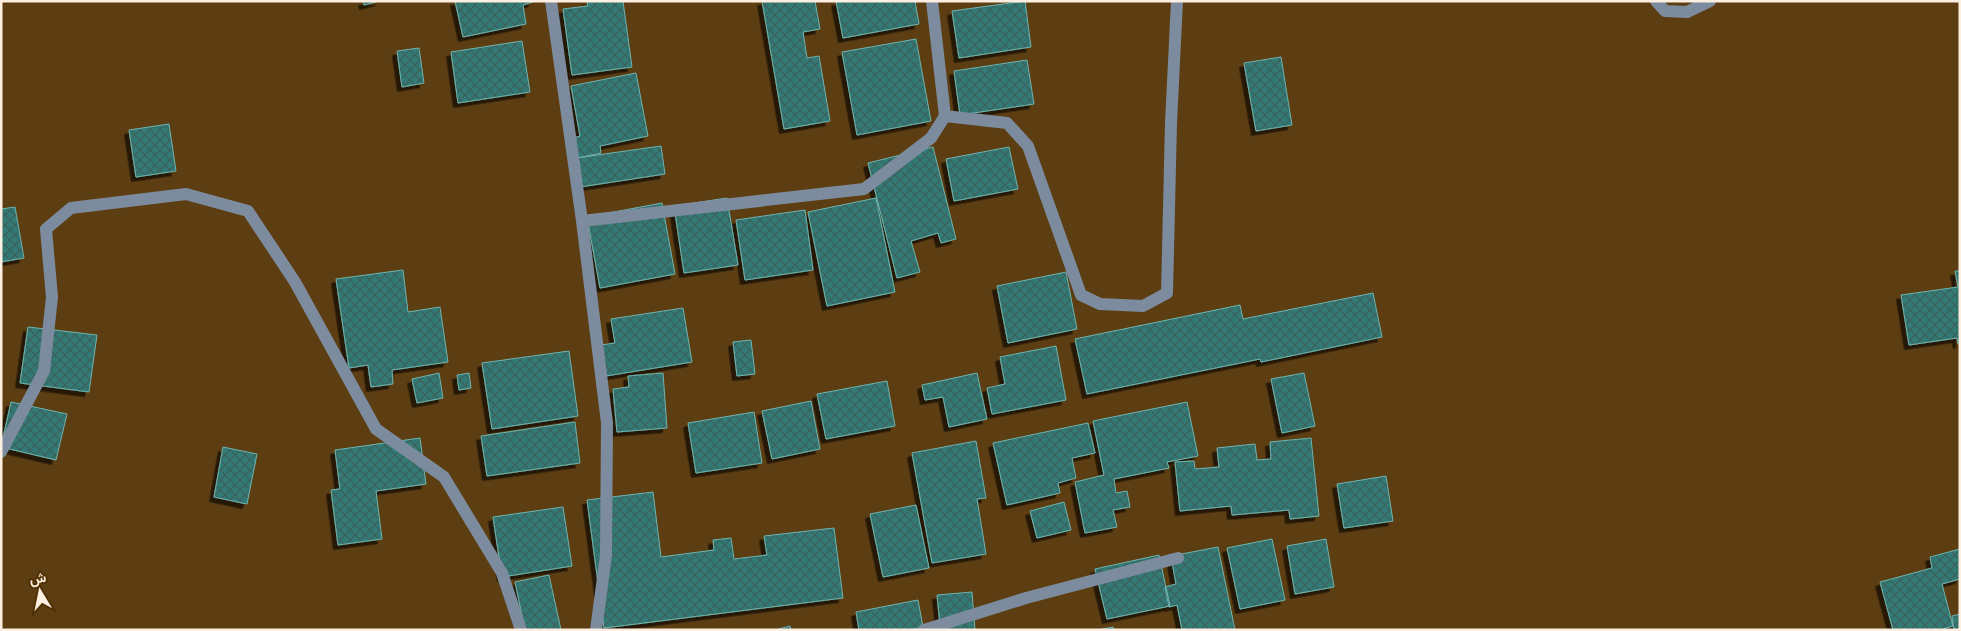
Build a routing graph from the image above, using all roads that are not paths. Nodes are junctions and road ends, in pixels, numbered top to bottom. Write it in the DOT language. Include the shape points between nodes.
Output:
graph roads {
  1 [pos="551,1"];
  2 [pos="932,1"];
  3 [pos="1177,1"];
  4 [pos="1656,1"];
  5 [pos="1710,1"];
  6 [pos="945,116"];
  7 [pos="582,221"];
  8 [pos="1,452"];
  9 [pos="1178,558"];
  10 [pos="521,630"];
  11 [pos="596,630"];
  12 [pos="924,630"];
  1 -- 7 [label="street"];
  2 -- 6 [label="street"];
  3 -- 6 [label="street" via="1167,293 1144,306 1100,304 1081,295 1028,146 1007,123"];
  4 -- 5 [label="street" via="1665,11 1687,12"];
  6 -- 7 [label="street" via="931,138 864,189"];
  7 -- 11 [label="street" via="607,423 606,555"];
  8 -- 10 [label="street" via="44,371 52,297 46,229 70,208 186,194 248,211 295,282 376,430 444,477 502,573"];
  9 -- 12 [label="street" via="1026,598"];
}
